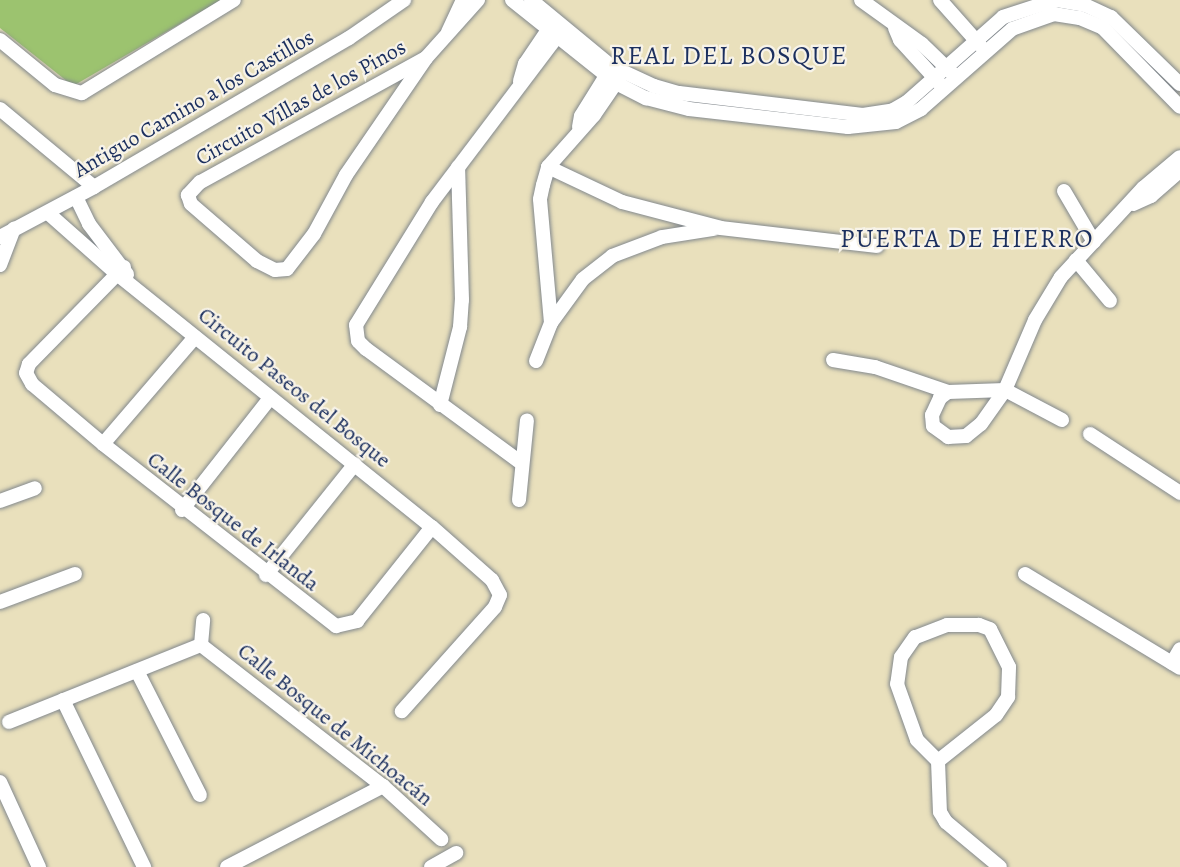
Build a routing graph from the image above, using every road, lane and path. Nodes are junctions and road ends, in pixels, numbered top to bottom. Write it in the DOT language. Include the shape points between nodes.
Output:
graph roads {
  1 [pos="234,0"];
  2 [pos="404,0"];
  3 [pos="463,0"];
  4 [pos="478,0"];
  5 [pos="512,0"];
  6 [pos="531,0"];
  7 [pos="857,0"];
  8 [pos="940,0"];
  9 [pos="1063,3"];
  10 [pos="895,28"];
  11 [pos="556,29"];
  12 [pos="448,32"];
  13 [pos="0,40"];
  14 [pos="976,40"];
  15 [pos="986,51"];
  16 [pos="426,58"];
  17 [pos="952,73"];
  18 [pos="614,75"];
  19 [pos="939,83"];
  20 [pos="1180,84"];
  21 [pos="1180,107"];
  22 [pos="0,109"];
  23 [pos="1180,157"];
  24 [pos="458,167"];
  25 [pos="548,167"];
  26 [pos="1180,171"];
  27 [pos="94,187"];
  28 [pos="1064,190"];
  29 [pos="76,197"];
  30 [pos="1131,204"];
  31 [pos="48,213"];
  32 [pos="721,228"];
  33 [pos="14,229"];
  34 [pos="0,237"];
  35 [pos="1094,242"];
  36 [pos="877,246"];
  37 [pos="1076,260"];
  38 [pos="0,265"];
  39 [pos="120,270"];
  40 [pos="1110,301"];
  41 [pos="551,323"];
  42 [pos="195,337"];
  43 [pos="833,360"];
  44 [pos="536,361"];
  45 [pos="1005,390"];
  46 [pos="948,392"];
  47 [pos="270,398"];
  48 [pos="440,405"];
  49 [pos="527,420"];
  50 [pos="1062,420"];
  51 [pos="1090,434"];
  52 [pos="103,444"];
  53 [pos="520,462"];
  54 [pos="356,464"];
  55 [pos="35,488"];
  56 [pos="1180,493"];
  57 [pos="519,500"];
  58 [pos="0,501"];
  59 [pos="182,510"];
  60 [pos="432,527"];
  61 [pos="75,574"];
  62 [pos="1025,574"];
  63 [pos="266,575"];
  64 [pos="0,602"];
  65 [pos="203,620"];
  66 [pos="201,645"];
  67 [pos="1180,650"];
  68 [pos="1176,665"];
  69 [pos="137,671"];
  70 [pos="63,700"];
  71 [pos="402,711"];
  72 [pos="9,722"];
  73 [pos="938,761"];
  74 [pos="0,782"];
  75 [pos="383,786"];
  76 [pos="200,795"];
  77 [pos="441,839"];
  78 [pos="456,853"];
  79 [pos="39,867"];
  80 [pos="144,867"];
  81 [pos="227,867"];
  82 [pos="431,867"];
  83 [pos="1000,867"];
  1 -- 13 [label="street" via="82,93 66,91"];
  2 -- 27 [label="street, Antiguo Camino a los Castillos" via="349,38"];
  3 -- 12 [label="street, Circuito Villas de los Pinos"];
  4 -- 12 [label="street, Circuito Villas de los Pinos" via="464,20"];
  5 -- 11 [label="street"];
  6 -- 11 [label="street"];
  7 -- 10 [label="street"];
  8 -- 14 [label="street"];
  9 -- 14 [label="street" via="1004,17"];
  9 -- 15 [label="street" via="1054,14 1012,29"];
  9 -- 20 [label="street" via="1111,17"];
  9 -- 21 [label="street" via="1102,28"];
  10 -- 17 [label="street" via="908,33"];
  10 -- 19 [label="street" via="900,40"];
  11 -- 18 [label="street"];
  11 -- 24 [label="street" via="525,64 520,81"];
  12 -- 16 [label="street, Circuito Villas de los Pinos"];
  14 -- 15 [label="street"];
  14 -- 17 [label="street"];
  15 -- 17 [label="street"];
  16 -- 16 [label="street, Circuito Villas de los Pinos" via="367,142 320,224 287,269 267,267 191,204 188,195 200,182"];
  17 -- 19 [label="street"];
  18 -- 19 [label="street" via="646,98 689,109 848,127 877,127 910,117"];
  18 -- 25 [label="street"];
  22 -- 27 [label="street"];
  23 -- 30 [label="street" via="1143,188"];
  24 -- 48 [label="street" via="460,327"];
  24 -- 48 [label="street" via="420,220 356,325 358,341 366,349"];
  25 -- 32 [label="street" via="622,202"];
  25 -- 41 [label="street" via="540,199"];
  26 -- 30 [label="street" via="1151,196"];
  27 -- 29 [label="street, Antiguo Camino a los Castillos"];
  28 -- 35 [label="street"];
  29 -- 31 [label="street, Antiguo Camino a los Castillos"];
  29 -- 39 [label="street, Circuito Paseos del Bosque"];
  30 -- 35 [label="street"];
  31 -- 33 [label="street, Antiguo Camino a los Castillos"];
  31 -- 39 [label="street, Circuito Paseos del Bosque"];
  32 -- 36 [label="street"];
  32 -- 41 [label="street" via="662,237 612,256 583,279"];
  33 -- 34 [label="street, Antiguo Camino a los Castillos"];
  33 -- 38 [label="street"];
  35 -- 37 [label="street"];
  37 -- 40 [label="street"];
  37 -- 45 [label="street" via="1060,277 1035,320"];
  39 -- 42 [label="street, Circuito Paseos del Bosque"];
  39 -- 52 [label="street, Calle Bosque de Irlanda" via="29,364 27,376"];
  41 -- 44 [label="street"];
  42 -- 47 [label="street, Circuito Paseos del Bosque"];
  42 -- 52 [label="street"];
  43 -- 46 [label="street" via="875,367"];
  45 -- 46 [label="street"];
  45 -- 46 [label="street" via="981,424 957,438 941,434 933,426 934,407"];
  45 -- 50 [label="street"];
  47 -- 54 [label="street, Circuito Paseos del Bosque"];
  47 -- 59 [label="street"];
  48 -- 53 [label="street"];
  49 -- 53 [label="street"];
  51 -- 56 [label="street"];
  52 -- 59 [label="street, Calle Bosque de Irlanda"];
  53 -- 57 [label="street"];
  54 -- 60 [label="street, Circuito Paseos del Bosque"];
  54 -- 63 [label="street"];
  55 -- 58 [label="street"];
  59 -- 63 [label="street, Calle Bosque de Irlanda"];
  60 -- 63 [label="street, Calle Bosque de Irlanda" via="357,621 341,627 327,622"];
  60 -- 71 [label="street, Circuito Paseos del Bosque" via="481,567 500,595 495,606"];
  61 -- 64 [label="street"];
  62 -- 68 [label="street"];
  65 -- 66 [label="street"];
  66 -- 69 [label="street"];
  66 -- 75 [label="street, Calle Bosque de Michoacán"];
  67 -- 68 [label="street"];
  69 -- 70 [label="street"];
  69 -- 76 [label="street"];
  70 -- 72 [label="street"];
  70 -- 80 [label="street"];
  73 -- 73 [label="street" via="917,740 904,704 897,684 901,657 924,631 959,624 979,625 990,629 1009,667 1008,697 996,715"];
  73 -- 83 [label="street" via="940,812 946,822"];
  74 -- 79 [label="street"];
  75 -- 77 [label="street, Calle Bosque de Michoacán"];
  75 -- 81 [label="street"];
  78 -- 82 [label="street"];
}
